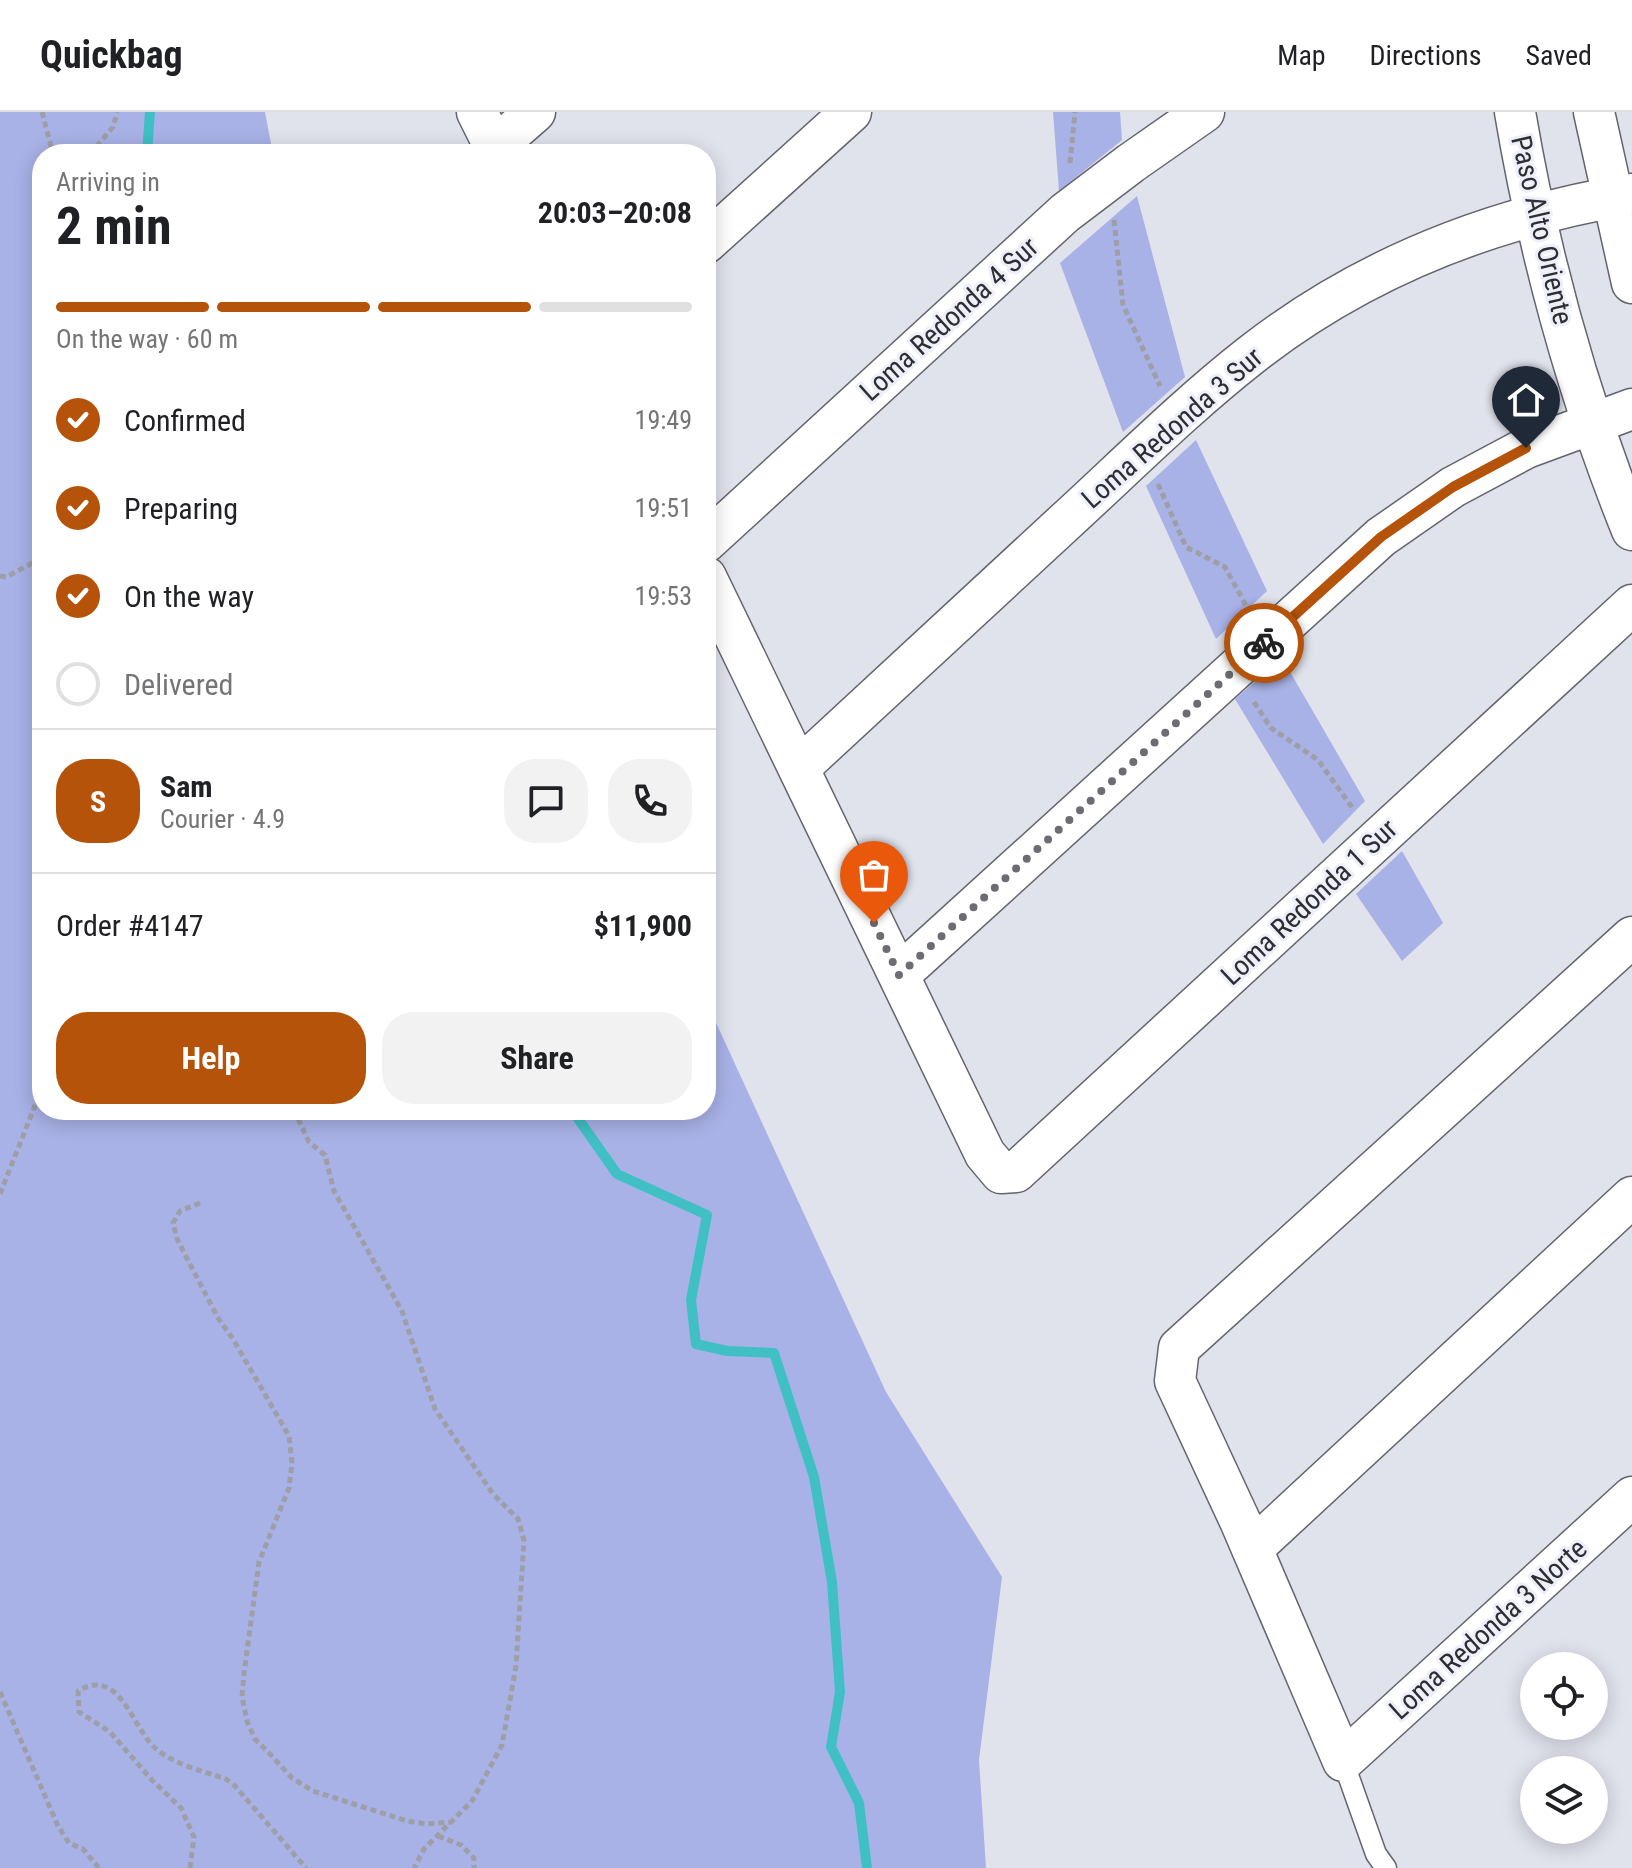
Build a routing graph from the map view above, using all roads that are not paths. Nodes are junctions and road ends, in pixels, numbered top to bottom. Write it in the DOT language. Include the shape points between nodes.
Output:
graph roads {
  1 [pos="535,112"];
  2 [pos="851,112"];
  3 [pos="1204,112"];
  4 [pos="1515,112"];
  5 [pos="1594,112"];
  6 [pos="490,138"];
  7 [pos="1622,196"];
  8 [pos="1534,213"];
  9 [pos="716,234"];
  10 [pos="1632,283"];
  11 [pos="1632,409"];
  12 [pos="1593,423"];
  13 [pos="1632,530"];
  14 [pos="716,533"];
  15 [pos="716,598"];
  16 [pos="1632,605"];
  17 [pos="799,768"];
  18 [pos="1632,937"];
  19 [pos="899,975"];
  20 [pos="1632,1197"];
  21 [pos="1632,1497"];
  22 [pos="1252,1549"];
  23 [pos="1343,1761"];
  24 [pos="1386,1868"];
  1 -- 6 [label="street"];
  2 -- 9 [label="street"];
  3 -- 14 [label="street, Loma Redonda 4 Sur" via="1065,213"];
  4 -- 8 [label="street, Paso Alto Oriente"];
  5 -- 7 [label="street"];
  7 -- 8 [label="street, Loma Redonda 3 Sur"];
  7 -- 10 [label="street"];
  8 -- 12 [label="street, Paso Alto Oriente"];
  8 -- 17 [label="street, Loma Redonda 3 Sur" via="1439,247 1347,292 1253,354"];
  11 -- 12 [label="street"];
  12 -- 13 [label="street, Paso Alto Oriente"];
  12 -- 19 [label="street" via="1526,448 1453,487 1381,537"];
  15 -- 17 [label="street"];
  16 -- 19 [label="street, Loma Redonda 1 Sur" via="1016,1172 1001,1173 985,1154"];
  17 -- 19 [label="street"];
  18 -- 22 [label="street" via="1179,1348 1175,1381"];
  20 -- 22 [label="street"];
  21 -- 23 [label="street, Loma Redonda 3 Norte"];
  22 -- 23 [label="street"];
  23 -- 24 [label="lane" via="1376,1854"];
}
